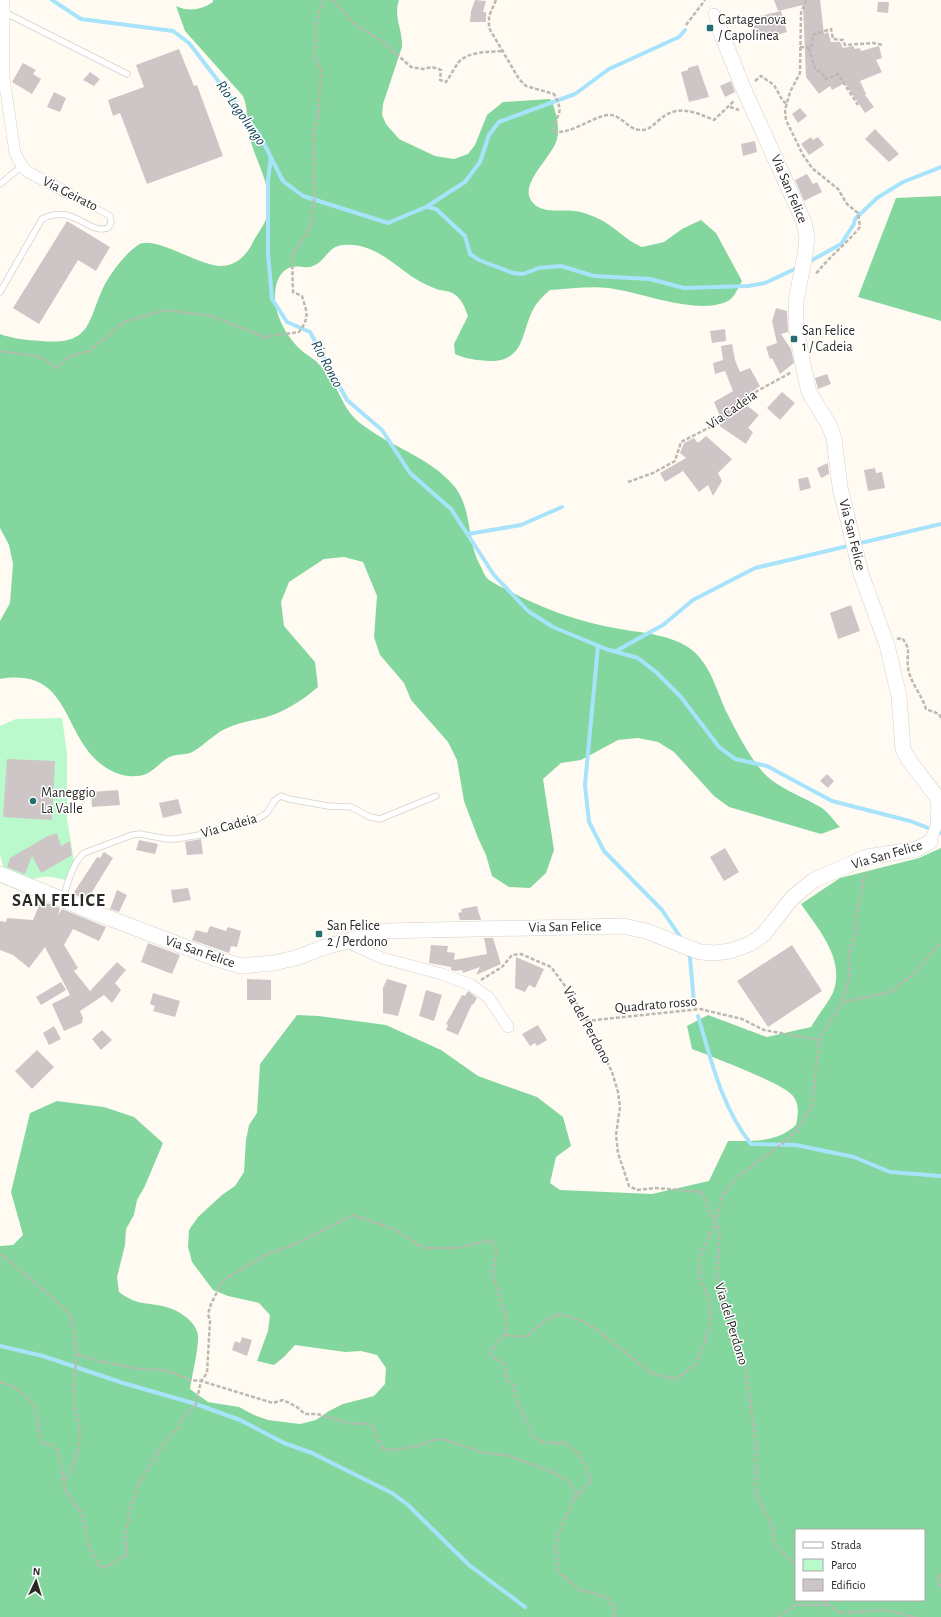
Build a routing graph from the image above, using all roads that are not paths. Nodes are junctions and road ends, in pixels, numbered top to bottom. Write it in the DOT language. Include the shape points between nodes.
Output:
graph roads {
  1 [pos="4,0"];
  2 [pos="4,12"];
  3 [pos="714,14"];
  4 [pos="719,28"];
  5 [pos="127,74"];
  6 [pos="22,166"];
  7 [pos="0,184"];
  8 [pos="68,192"];
  9 [pos="0,292"];
  10 [pos="436,796"];
  11 [pos="938,821"];
  12 [pos="930,842"];
  13 [pos="0,874"];
  14 [pos="62,900"];
  15 [pos="345,941"];
  16 [pos="508,1027"];
  1 -- 2 [label="street"];
  2 -- 5 [label="lane"];
  2 -- 6 [label="street" via="4,78 15,153"];
  3 -- 4 [label="street, Via San Felice"];
  4 -- 11 [label="street, Via San Felice" via="804,222 807,238 807,277 796,301 796,325 803,365 810,392 834,438 840,487 861,574 887,646 899,696 903,749 908,760 937,797"];
  6 -- 7 [label="lane"];
  6 -- 8 [label="street, Via Geirato" via="37,177"];
  8 -- 9 [label="lane, Via Geirato" via="110,216 108,228 100,229 65,214 42,219"];
  10 -- 14 [label="lane, Via Cadeia" via="380,819 351,807 328,806 281,796 275,800 267,813 254,821 241,822 205,834 176,839 132,835 84,853 76,864"];
  11 -- 12 [label="street, Via San Felice"];
  12 -- 15 [label="street, Via San Felice" via="917,849 867,857 814,880 792,898 774,923 750,944 730,951 715,953 695,949 646,931 623,926 383,931"];
  13 -- 14 [label="street, Via San Felice"];
  14 -- 15 [label="street, Via San Felice" via="241,966 280,961"];
  15 -- 16 [label="street" via="382,958 442,974 471,985 488,996"];
}
